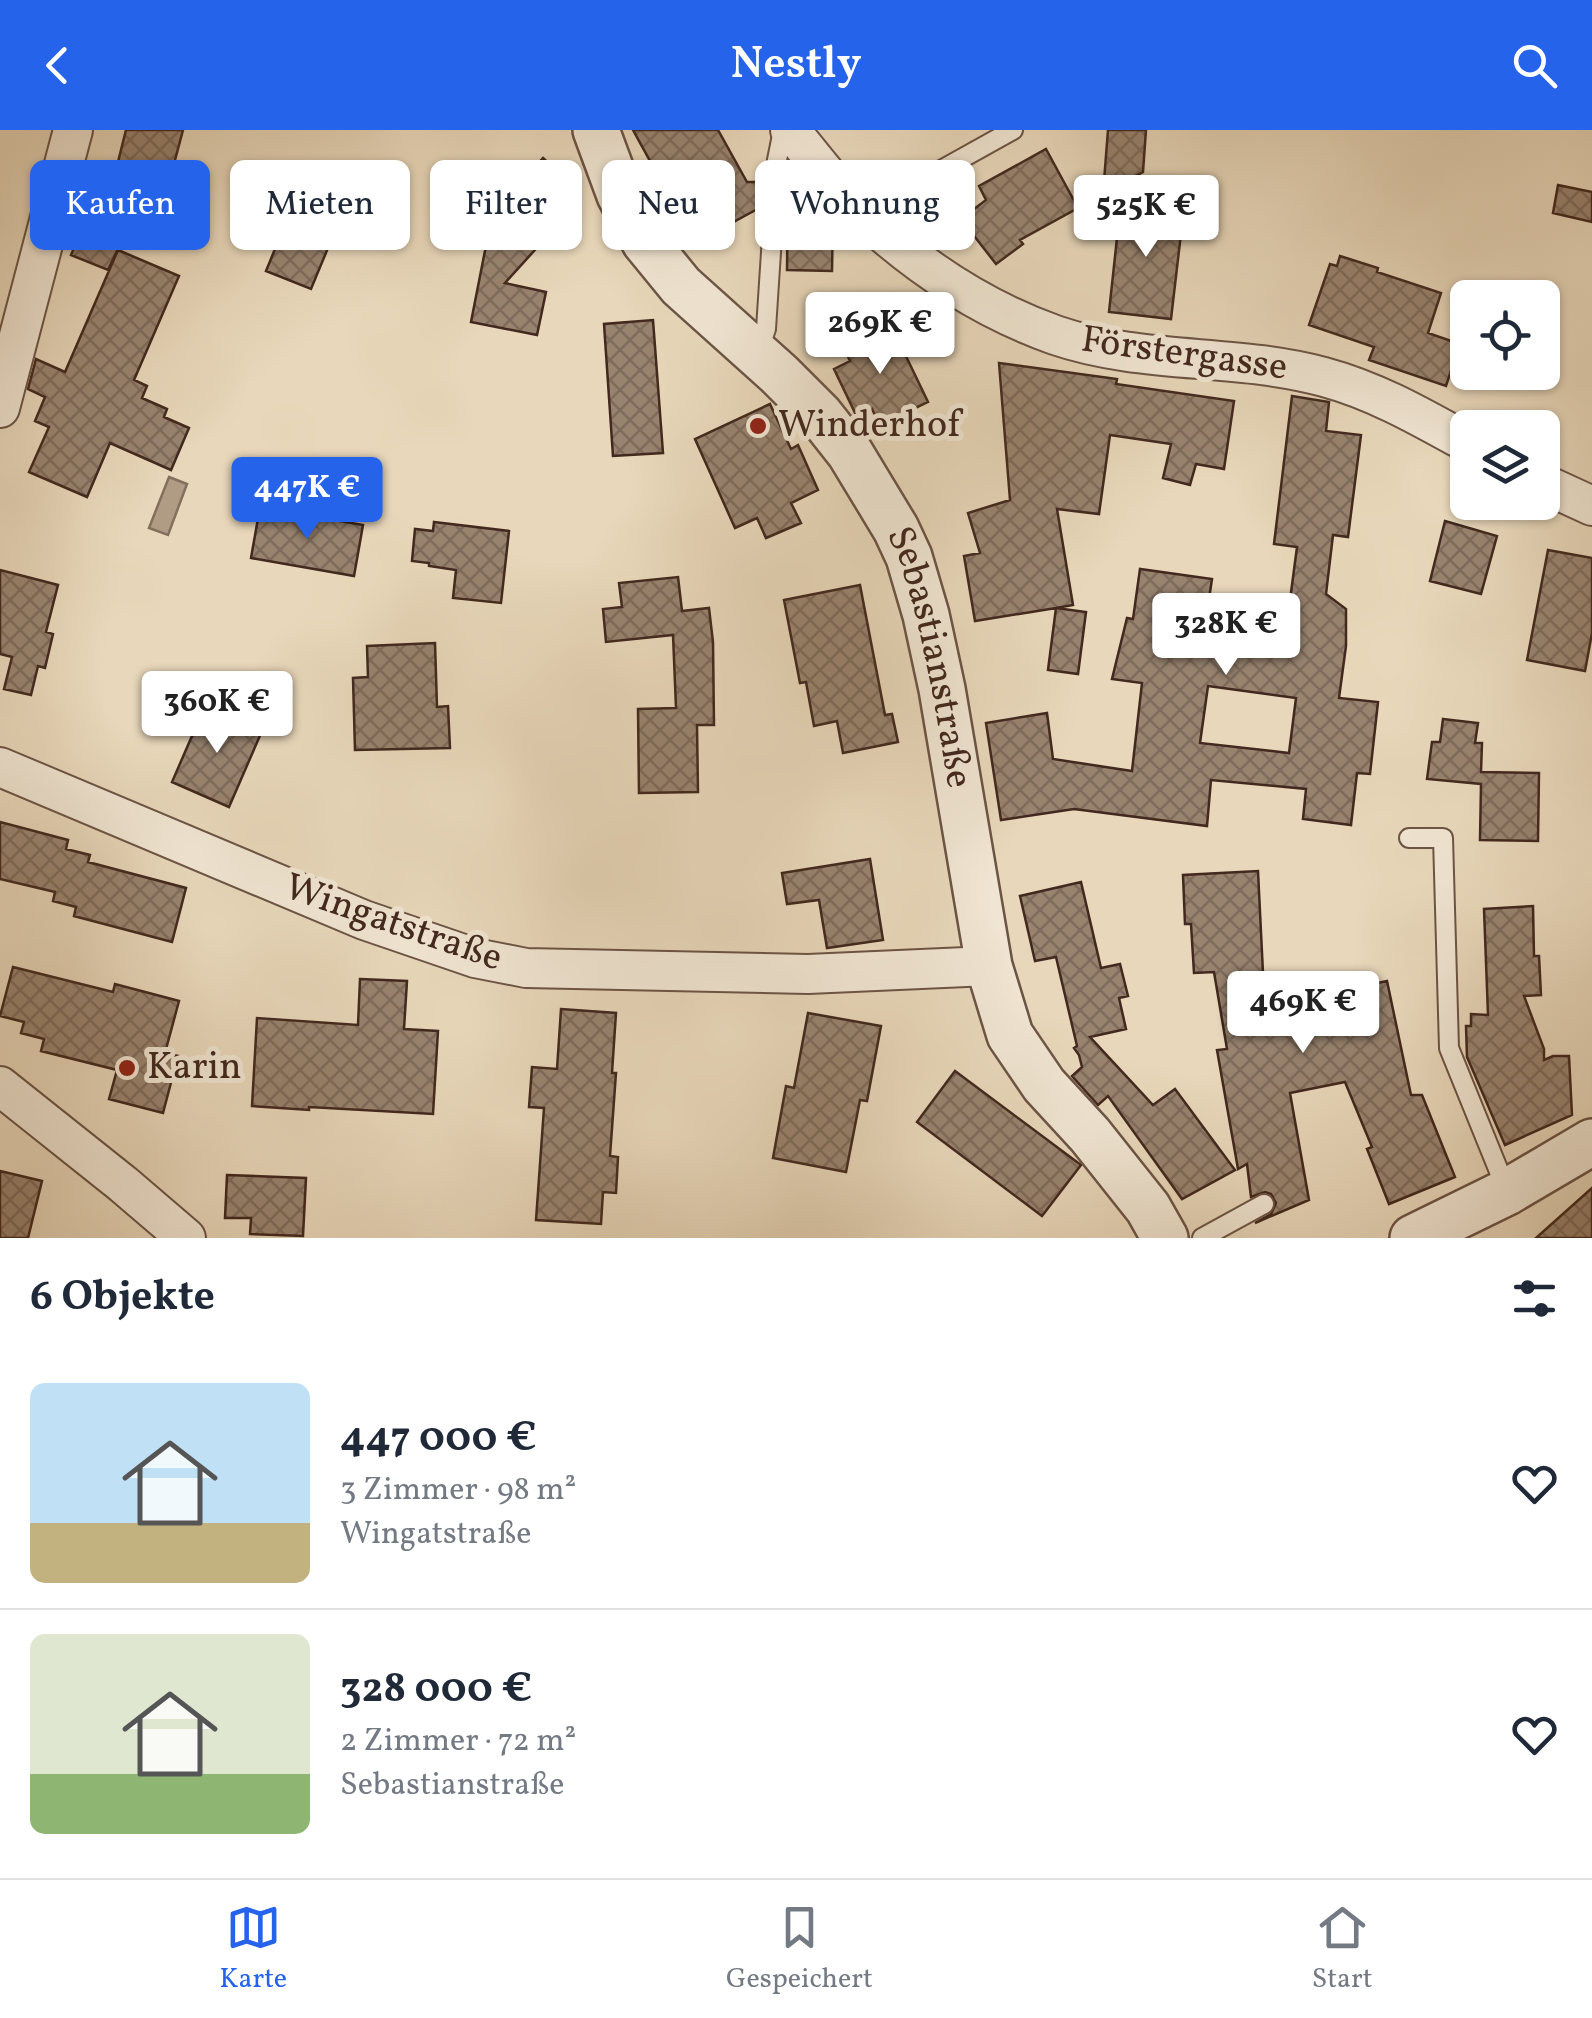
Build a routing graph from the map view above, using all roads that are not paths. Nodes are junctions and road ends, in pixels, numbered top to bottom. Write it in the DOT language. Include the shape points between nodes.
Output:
graph roads {
  1 [pos="73,130"];
  2 [pos="596,130"];
  3 [pos="786,130"];
  4 [pos="1013,130"];
  5 [pos="813,160"];
  6 [pos="959,160"];
  7 [pos="905,250"];
  8 [pos="757,354"];
  9 [pos="0,408"];
  10 [pos="1450,434"];
  11 [pos="1560,491"];
  12 [pos="1592,506"];
  13 [pos="0,766"];
  14 [pos="1409,838"];
  15 [pos="989,966"];
  16 [pos="0,1086"];
  17 [pos="1592,1142"];
  18 [pos="1507,1192"];
  19 [pos="1264,1204"];
  20 [pos="186,1238"];
  21 [pos="1166,1238"];
  22 [pos="1202,1238"];
  23 [pos="1413,1238"];
  1 -- 9 [label="street"];
  2 -- 8 [label="street, Sebastianstraße" via="645,242 681,286"];
  3 -- 5 [label="street, Förstergasse"];
  3 -- 8 [label="lane, Förstergasse" via="777,160 766,329"];
  4 -- 6 [label="lane"];
  7 -- 10 [label="street, Förstergasse" via="995,311 1058,336 1124,352 1323,376 1385,398"];
  8 -- 15 [label="street, Sebastianstraße" via="850,453 909,557 942,689"];
  11 -- 12 [label="street"];
  13 -- 15 [label="street, Wingatstraße" via="364,920 476,958 526,968 808,974"];
  14 -- 18 [label="lane" via="1443,838 1449,1048"];
  15 -- 21 [label="street, Sebastianstraße" via="1010,1034"];
  16 -- 20 [label="street"];
  17 -- 18 [label="street"];
  18 -- 23 [label="street"];
  19 -- 22 [label="lane"];
}
